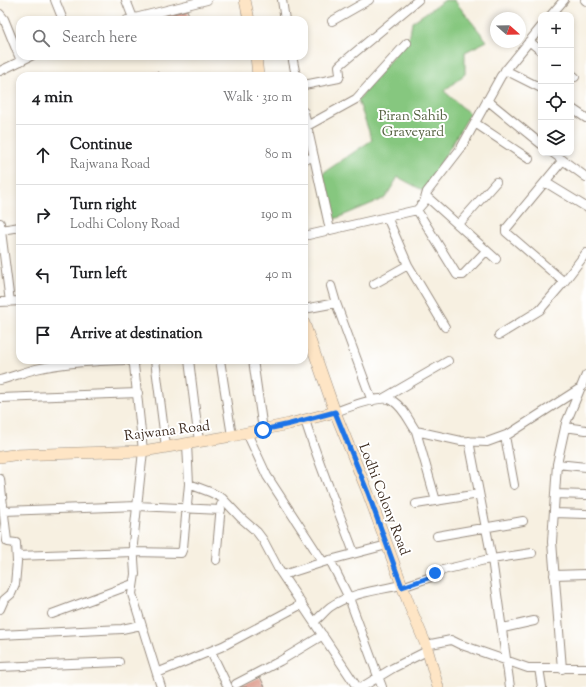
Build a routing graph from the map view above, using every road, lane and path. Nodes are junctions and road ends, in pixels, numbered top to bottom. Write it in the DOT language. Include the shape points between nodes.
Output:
graph roads {
  1 [pos="55,0"];
  2 [pos="126,0"];
  3 [pos="205,0"];
  4 [pos="245,0"];
  5 [pos="282,0"];
  6 [pos="369,0"];
  7 [pos="418,0"];
  8 [pos="564,0"];
  9 [pos="554,12"];
  10 [pos="0,14"];
  11 [pos="61,16"];
  12 [pos="129,16"];
  13 [pos="142,16"];
  14 [pos="248,16"];
  15 [pos="284,16"];
  16 [pos="332,21"];
  17 [pos="538,31"];
  18 [pos="407,42"];
  19 [pos="529,42"];
  20 [pos="16,49"];
  21 [pos="538,49"];
  22 [pos="256,60"];
  23 [pos="293,60"];
  24 [pos="21,61"];
  25 [pos="505,70"];
  26 [pos="0,71"];
  27 [pos="258,72"];
  28 [pos="295,72"];
  29 [pos="308,84"];
  30 [pos="538,86"];
  31 [pos="488,100"];
  32 [pos="574,110"];
  33 [pos="586,118"];
  34 [pos="475,123"];
  35 [pos="308,125"];
  36 [pos="308,130"];
  37 [pos="538,142"];
  38 [pos="557,156"];
  39 [pos="314,157"];
  40 [pos="308,159"];
  41 [pos="529,159"];
  42 [pos="563,160"];
  43 [pos="586,177"];
  44 [pos="496,182"];
  45 [pos="545,182"];
  46 [pos="426,196"];
  47 [pos="586,207"];
  48 [pos="417,210"];
  49 [pos="387,217"];
  50 [pos="458,225"];
  51 [pos="0,226"];
  52 [pos="16,227"];
  53 [pos="330,230"];
  54 [pos="308,235"];
  55 [pos="486,251"];
  56 [pos="586,253"];
  57 [pos="496,259"];
  58 [pos="408,265"];
  59 [pos="3,266"];
  60 [pos="564,282"];
  61 [pos="374,284"];
  62 [pos="331,286"];
  63 [pos="16,301"];
  64 [pos="0,302"];
  65 [pos="10,302"];
  66 [pos="336,303"];
  67 [pos="308,308"];
  68 [pos="445,327"];
  69 [pos="308,334"];
  70 [pos="499,335"];
  71 [pos="448,361"];
  72 [pos="63,364"];
  73 [pos="134,364"];
  74 [pos="156,364"];
  75 [pos="189,364"];
  76 [pos="221,364"];
  77 [pos="254,364"];
  78 [pos="586,375"];
  79 [pos="0,380"];
  80 [pos="584,385"];
  81 [pos="138,393"];
  82 [pos="0,398"];
  83 [pos="384,398"];
  84 [pos="372,401"];
  85 [pos="335,412"];
  86 [pos="305,420"];
  87 [pos="565,427"];
  88 [pos="263,430"];
  89 [pos="586,430"];
  90 [pos="416,431"];
  91 [pos="247,433"];
  92 [pos="232,436"];
  93 [pos="505,436"];
  94 [pos="469,441"];
  95 [pos="199,442"];
  96 [pos="187,444"];
  97 [pos="166,447"];
  98 [pos="143,450"];
  99 [pos="0,457"];
  100 [pos="557,464"];
  101 [pos="586,467"];
  102 [pos="0,480"];
  103 [pos="189,484"];
  104 [pos="514,485"];
  105 [pos="479,494"];
  106 [pos="555,494"];
  107 [pos="586,495"];
  108 [pos="222,498"];
  109 [pos="436,501"];
  110 [pos="416,504"];
  111 [pos="137,506"];
  112 [pos="188,509"];
  113 [pos="221,510"];
  114 [pos="4,511"];
  115 [pos="554,513"];
  116 [pos="586,514"];
  117 [pos="523,521"];
  118 [pos="486,526"];
  119 [pos="437,536"];
  120 [pos="387,544"];
  121 [pos="133,552"];
  122 [pos="354,553"];
  123 [pos="532,553"];
  124 [pos="17,556"];
  125 [pos="216,560"];
  126 [pos="492,560"];
  127 [pos="326,561"];
  128 [pos="586,574"];
  129 [pos="283,575"];
  130 [pos="554,575"];
  131 [pos="133,584"];
  132 [pos="402,586"];
  133 [pos="349,598"];
  134 [pos="302,604"];
  135 [pos="0,609"];
  136 [pos="52,614"];
  137 [pos="314,622"];
  138 [pos="534,622"];
  139 [pos="141,625"];
  140 [pos="503,628"];
  141 [pos="0,634"];
  142 [pos="323,635"];
  143 [pos="426,648"];
  144 [pos="211,652"];
  145 [pos="506,660"];
  146 [pos="118,662"];
  147 [pos="0,667"];
  148 [pos="539,668"];
  149 [pos="586,668"];
  150 [pos="562,669"];
  151 [pos="157,673"];
  152 [pos="378,677"];
  153 [pos="236,684"];
  154 [pos="225,686"];
  155 [pos="161,687"];
  156 [pos="357,687"];
  157 [pos="362,687"];
  158 [pos="382,687"];
  159 [pos="438,687"];
  160 [pos="510,687"];
  161 [pos="542,687"];
  1 -- 11 [label="street"];
  2 -- 12 [label="street"];
  3 -- 13 [label="street"];
  4 -- 14 [label="main road"];
  5 -- 15 [label="street"];
  6 -- 16 [label="street"];
  7 -- 29 [label="street" via="340,64 338,78"];
  8 -- 9 [label="street"];
  10 -- 20 [label="street"];
  17 -- 19 [label="street"];
  18 -- 35 [label="street" via="356,99"];
  19 -- 21 [label="street"];
  19 -- 25 [label="street"];
  22 -- 27 [label="main road"];
  23 -- 28 [label="street"];
  24 -- 26 [label="street"];
  25 -- 30 [label="street"];
  25 -- 31 [label="street"];
  31 -- 34 [label="street"];
  31 -- 37 [label="street"];
  32 -- 33 [label="street"];
  34 -- 41 [label="street"];
  34 -- 46 [label="street" via="461,148"];
  36 -- 39 [label="street"];
  38 -- 42 [label="street"];
  39 -- 40 [label="street"];
  39 -- 53 [label="street"];
  42 -- 43 [label="street"];
  42 -- 45 [label="street"];
  44 -- 50 [label="street"];
  45 -- 47 [label="street"];
  45 -- 60 [label="street" via="506,232"];
  46 -- 48 [label="street"];
  46 -- 50 [label="street"];
  48 -- 49 [label="street"];
  48 -- 55 [label="street" via="458,275 463,275"];
  49 -- 53 [label="street"];
  49 -- 58 [label="street"];
  50 -- 55 [label="street"];
  51 -- 52 [label="street"];
  51 -- 59 [label="street"];
  53 -- 54 [label="street"];
  55 -- 57 [label="street"];
  56 -- 60 [label="street"];
  58 -- 61 [label="street"];
  58 -- 68 [label="street"];
  59 -- 65 [label="street"];
  60 -- 70 [label="street" via="540,310"];
  62 -- 66 [label="street"];
  63 -- 65 [label="street"];
  64 -- 65 [label="street"];
  66 -- 67 [label="street"];
  66 -- 84 [label="street"];
  69 -- 85 [label="main road, Lodhi Colony Road"];
  71 -- 83 [label="street"];
  72 -- 79 [label="street" via="34,369"];
  73 -- 81 [label="street"];
  74 -- 97 [label="street"];
  75 -- 95 [label="street"];
  76 -- 92 [label="street"];
  77 -- 88 [label="street"];
  78 -- 80 [label="street"];
  80 -- 87 [label="street"];
  80 -- 93 [label="street"];
  81 -- 82 [label="street"];
  81 -- 98 [label="street"];
  83 -- 84 [label="street"];
  83 -- 90 [label="street" via="392,400 401,408"];
  84 -- 85 [label="street"];
  85 -- 86 [label="main road, Rajwana Road"];
  85 -- 120 [label="main road, Lodhi Colony Road"];
  86 -- 88 [label="main road, Rajwana Road"];
  86 -- 122 [label="street"];
  87 -- 89 [label="street"];
  87 -- 100 [label="street"];
  88 -- 91 [label="main road, Rajwana Road"];
  90 -- 94 [label="street"];
  90 -- 109 [label="street"];
  91 -- 92 [label="main road, Rajwana Road"];
  91 -- 127 [label="street" via="267,476"];
  92 -- 95 [label="main road, Rajwana Road"];
  93 -- 94 [label="street" via="487,442"];
  93 -- 104 [label="street"];
  94 -- 105 [label="street"];
  95 -- 96 [label="main road, Rajwana Road"];
  96 -- 97 [label="main road, Rajwana Road"];
  96 -- 103 [label="street"];
  97 -- 98 [label="main road, Rajwana Road"];
  98 -- 99 [label="main road, Rajwana Road"];
  98 -- 111 [label="street"];
  100 -- 101 [label="street"];
  100 -- 106 [label="street"];
  102 -- 114 [label="street"];
  103 -- 108 [label="street"];
  103 -- 112 [label="street"];
  105 -- 109 [label="street"];
  105 -- 118 [label="street"];
  106 -- 107 [label="street"];
  106 -- 115 [label="street"];
  108 -- 113 [label="street"];
  108 -- 129 [label="street" via="257,532"];
  109 -- 110 [label="street"];
  111 -- 112 [label="street"];
  111 -- 114 [label="street"];
  111 -- 121 [label="street"];
  112 -- 113 [label="street"];
  112 -- 121 [label="street" via="181,553"];
  113 -- 125 [label="street"];
  114 -- 124 [label="street" via="7,541 16,543"];
  115 -- 116 [label="street"];
  115 -- 130 [label="street"];
  117 -- 118 [label="street"];
  118 -- 119 [label="street"];
  118 -- 126 [label="street"];
  120 -- 122 [label="street"];
  120 -- 132 [label="main road, Lodhi Colony Road"];
  121 -- 124 [label="street"];
  121 -- 131 [label="street"];
  122 -- 127 [label="street"];
  123 -- 126 [label="street"];
  124 -- 135 [label="street" via="15,585"];
  126 -- 132 [label="street" via="443,570 431,577"];
  126 -- 140 [label="street"];
  127 -- 129 [label="street"];
  127 -- 133 [label="street"];
  128 -- 130 [label="street"];
  129 -- 134 [label="street"];
  130 -- 150 [label="street"];
  131 -- 136 [label="street"];
  131 -- 139 [label="street" via="133,600"];
  132 -- 133 [label="street" via="375,590"];
  132 -- 143 [label="main road, Lodhi Colony Road"];
  133 -- 137 [label="street" via="330,607"];
  133 -- 152 [label="street"];
  134 -- 137 [label="street"];
  134 -- 144 [label="street"];
  137 -- 142 [label="street"];
  138 -- 140 [label="street"];
  139 -- 141 [label="street" via="122,629"];
  139 -- 151 [label="street"];
  140 -- 145 [label="street"];
  142 -- 153 [label="street" via="280,662"];
  142 -- 156 [label="street"];
  143 -- 145 [label="street" via="451,640"];
  143 -- 152 [label="street"];
  143 -- 159 [label="main road, Lodhi Colony Road"];
  144 -- 151 [label="street"];
  144 -- 154 [label="street"];
  145 -- 148 [label="street" via="528,668"];
  145 -- 160 [label="street"];
  146 -- 147 [label="street"];
  148 -- 150 [label="street"];
  148 -- 161 [label="street"];
  149 -- 150 [label="street"];
  151 -- 155 [label="street"];
  152 -- 157 [label="street"];
  152 -- 158 [label="street"];
}
